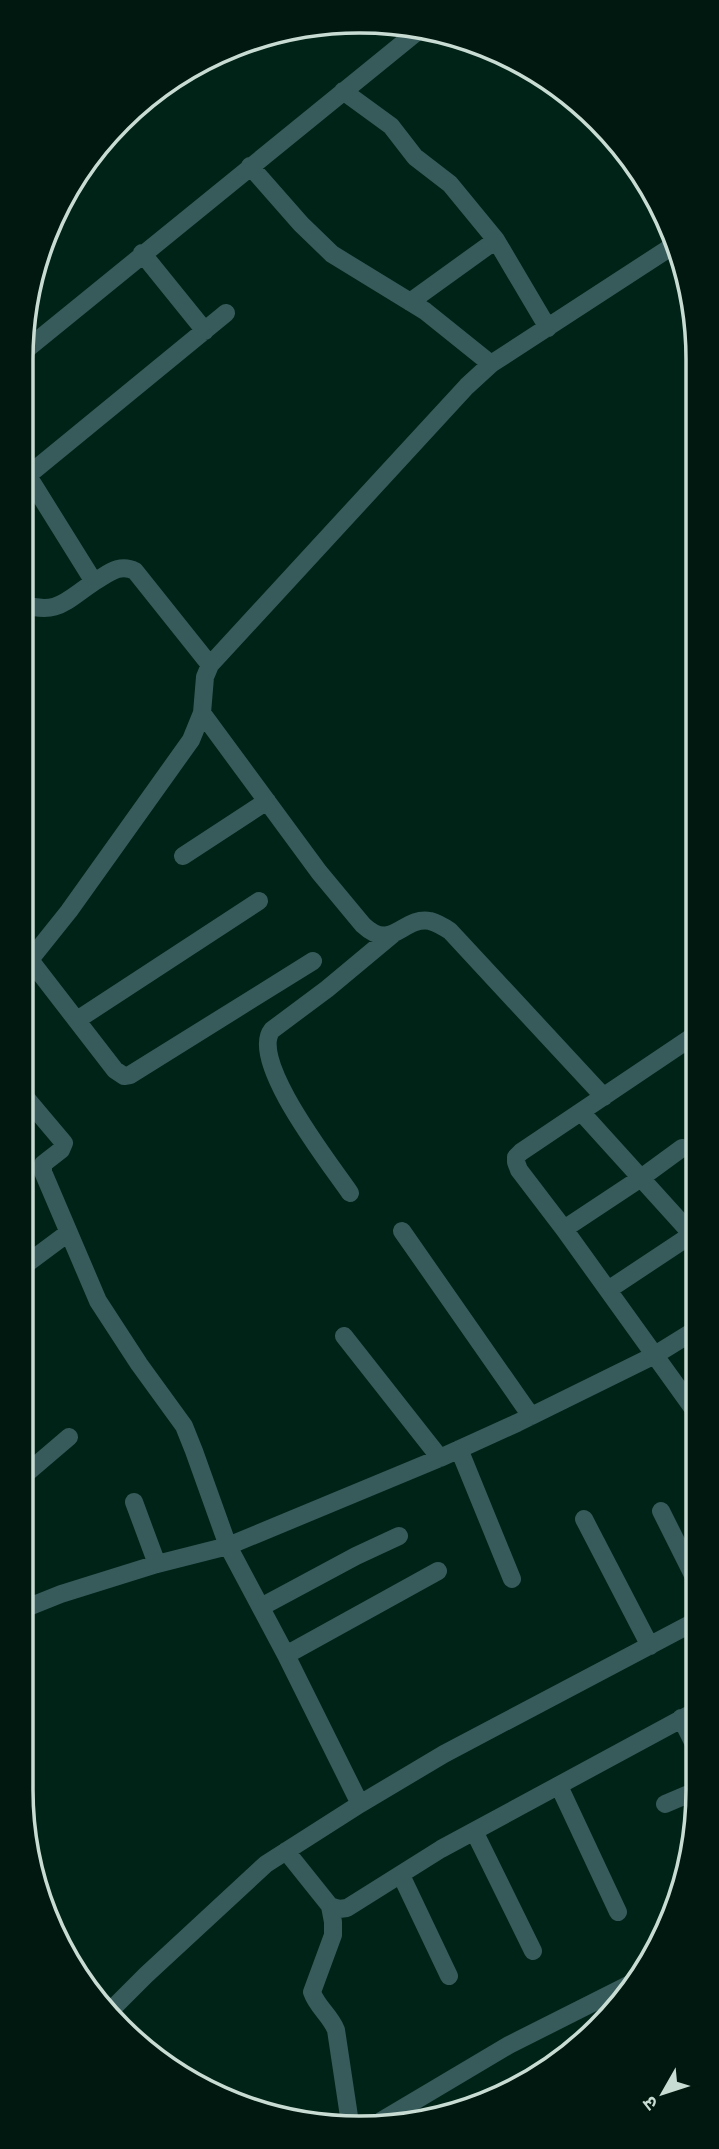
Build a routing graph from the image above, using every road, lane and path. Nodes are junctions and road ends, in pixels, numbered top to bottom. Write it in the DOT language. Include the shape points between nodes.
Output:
graph roads {
  1 [pos="410,37"];
  2 [pos="342,91"];
  3 [pos="250,166"];
  4 [pos="496,240"];
  5 [pos="666,250"];
  6 [pos="142,253"];
  7 [pos="410,302"];
  8 [pos="226,313"];
  9 [pos="548,328"];
  10 [pos="205,331"];
  11 [pos="34,343"];
  12 [pos="491,364"];
  13 [pos="33,471"];
  14 [pos="33,491"];
  15 [pos="94,582"];
  16 [pos="33,607"];
  17 [pos="210,664"];
  18 [pos="202,713"];
  19 [pos="267,801"];
  20 [pos="183,856"];
  21 [pos="259,901"];
  22 [pos="393,934"];
  23 [pos="33,956"];
  24 [pos="313,961"];
  25 [pos="33,973"];
  26 [pos="77,1020"];
  27 [pos="686,1041"];
  28 [pos="604,1097"];
  29 [pos="33,1106"];
  30 [pos="582,1113"];
  31 [pos="682,1148"];
  32 [pos="641,1178"];
  33 [pos="350,1193"];
  34 [pos="686,1226"];
  35 [pos="564,1229"];
  36 [pos="402,1231"];
  37 [pos="68,1233"];
  38 [pos="686,1241"];
  39 [pos="33,1259"];
  40 [pos="608,1290"];
  41 [pos="344,1336"];
  42 [pos="686,1336"];
  43 [pos="655,1355"];
  44 [pos="686,1399"];
  45 [pos="531,1416"];
  46 [pos="69,1437"];
  47 [pos="459,1449"];
  48 [pos="440,1458"];
  49 [pos="33,1468"];
  50 [pos="134,1502"];
  51 [pos="661,1511"];
  52 [pos="584,1519"];
  53 [pos="399,1536"];
  54 [pos="228,1546"];
  55 [pos="686,1561"];
  56 [pos="157,1564"];
  57 [pos="438,1571"];
  58 [pos="512,1579"];
  59 [pos="33,1605"];
  60 [pos="261,1607"];
  61 [pos="686,1626"];
  62 [pos="650,1646"];
  63 [pos="286,1655"];
  64 [pos="686,1716"];
  65 [pos="681,1718"];
  66 [pos="686,1728"];
  67 [pos="558,1786"];
  68 [pos="686,1795"];
  69 [pos="360,1804"];
  70 [pos="665,1804"];
  71 [pos="474,1831"];
  72 [pos="286,1851"];
  73 [pos="401,1875"];
  74 [pos="330,1906"];
  75 [pos="618,1912"];
  76 [pos="533,1951"];
  77 [pos="449,1976"];
  78 [pos="615,1991"];
  79 [pos="115,2006"];
  80 [pos="393,2114"];
  81 [pos="349,2115"];
  1 -- 2 [label="street"];
  2 -- 3 [label="street"];
  2 -- 4 [label="street" via="391,126 415,157 450,184"];
  3 -- 6 [label="street"];
  3 -- 7 [label="street" via="332,254"];
  4 -- 7 [label="street"];
  4 -- 9 [label="street"];
  5 -- 9 [label="street"];
  6 -- 10 [label="street"];
  6 -- 11 [label="street"];
  7 -- 12 [label="street"];
  8 -- 10 [label="street"];
  9 -- 12 [label="street"];
  10 -- 13 [label="street"];
  12 -- 17 [label="street" via="450,402"];
  14 -- 15 [label="street"];
  15 -- 16 [label="street" via="51,609"];
  15 -- 17 [label="street" via="119,568 135,571"];
  17 -- 18 [label="street"];
  18 -- 19 [label="street"];
  18 -- 23 [label="street" via="191,740"];
  19 -- 20 [label="street"];
  19 -- 22 [label="street" via="363,925 382,936"];
  21 -- 26 [label="street"];
  22 -- 28 [label="street" via="428,920 450,931"];
  22 -- 33 [label="street" via="267,1036 285,1098"];
  24 -- 26 [label="street" via="130,1075 119,1075"];
  25 -- 26 [label="street"];
  27 -- 28 [label="street"];
  28 -- 30 [label="street"];
  29 -- 37 [label="street" via="64,1143 42,1168"];
  30 -- 32 [label="street"];
  30 -- 35 [label="street" via="516,1157 519,1170"];
  31 -- 32 [label="street"];
  32 -- 34 [label="street"];
  32 -- 35 [label="street"];
  35 -- 40 [label="street"];
  36 -- 45 [label="street"];
  37 -- 39 [label="street"];
  37 -- 54 [label="street" via="98,1301 184,1426"];
  38 -- 40 [label="street"];
  40 -- 43 [label="street"];
  41 -- 48 [label="street"];
  42 -- 43 [label="street"];
  43 -- 44 [label="street"];
  43 -- 45 [label="street"];
  45 -- 47 [label="street"];
  46 -- 49 [label="street"];
  47 -- 48 [label="street"];
  47 -- 58 [label="street"];
  48 -- 54 [label="street"];
  50 -- 56 [label="street"];
  51 -- 55 [label="street"];
  52 -- 62 [label="street"];
  53 -- 60 [label="street"];
  54 -- 56 [label="street"];
  54 -- 60 [label="street"];
  56 -- 59 [label="street"];
  57 -- 63 [label="street"];
  60 -- 63 [label="street"];
  61 -- 62 [label="street"];
  62 -- 69 [label="street" via="444,1754"];
  63 -- 69 [label="street"];
  64 -- 65 [label="street"];
  65 -- 66 [label="street"];
  65 -- 67 [label="street"];
  67 -- 71 [label="street"];
  67 -- 75 [label="street"];
  68 -- 70 [label="street"];
  69 -- 72 [label="street"];
  71 -- 73 [label="street"];
  71 -- 76 [label="street"];
  72 -- 74 [label="street"];
  72 -- 79 [label="street" via="251,1876"];
  73 -- 74 [label="street" via="347,1908"];
  73 -- 77 [label="street"];
  74 -- 81 [label="street" via="333,1935 312,1992 336,2030"];
  78 -- 80 [label="street" via="509,2045"];
}
